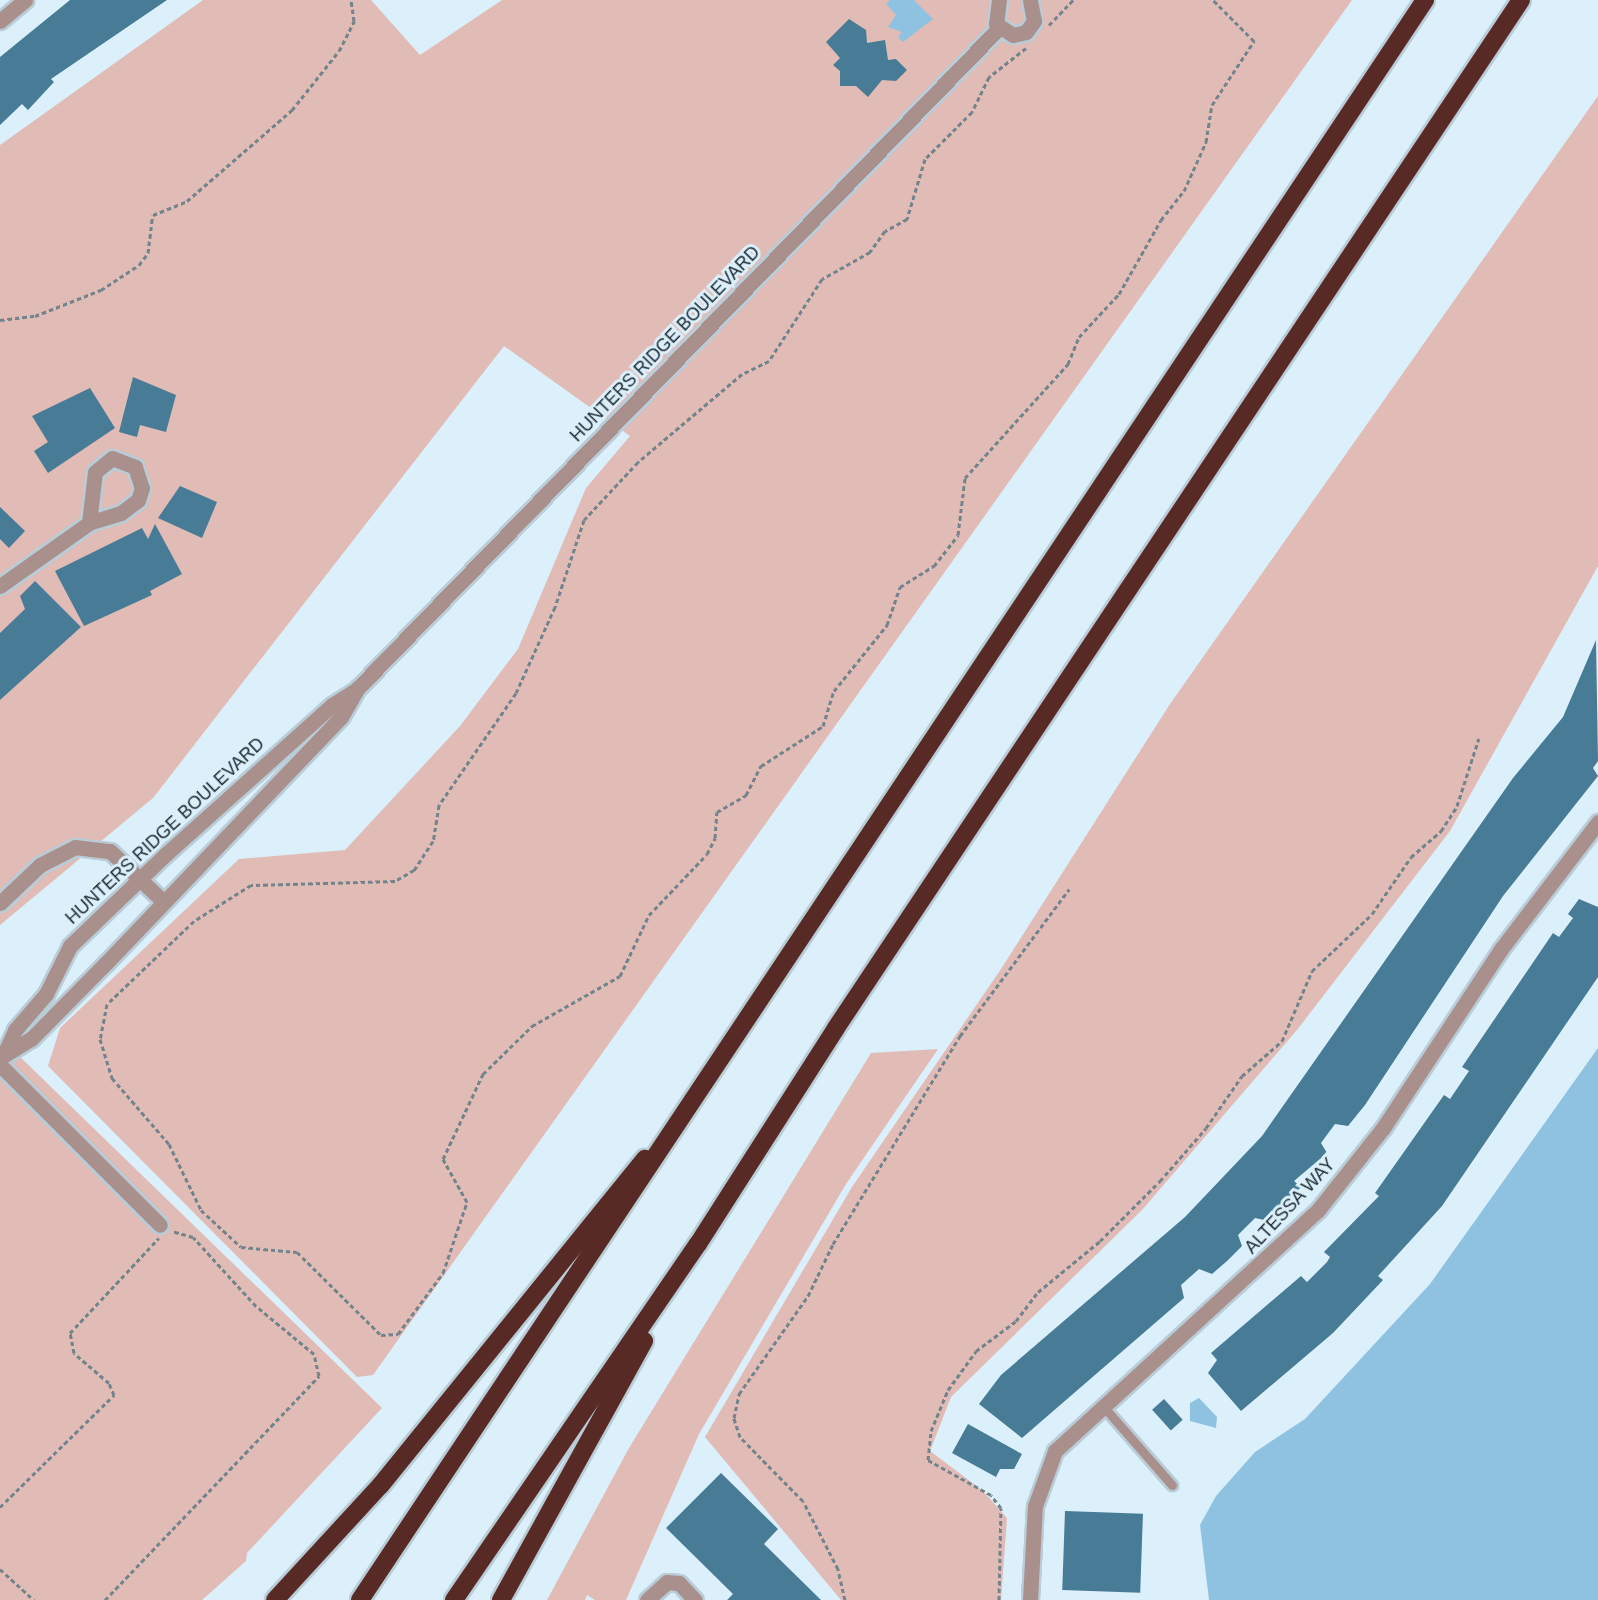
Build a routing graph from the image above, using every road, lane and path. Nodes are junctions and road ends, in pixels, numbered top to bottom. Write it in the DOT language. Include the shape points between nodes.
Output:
graph roads {
  1 [pos="24,0"];
  2 [pos="351,0"];
  3 [pos="1030,0"];
  4 [pos="1073,0"];
  5 [pos="1213,0"];
  6 [pos="1425,0"];
  7 [pos="1521,0"];
  8 [pos="992,3"];
  9 [pos="0,21"];
  10 [pos="999,28"];
  11 [pos="1042,33"];
  12 [pos="1030,45"];
  13 [pos="0,320"];
  14 [pos="88,523"];
  15 [pos="0,586"];
  16 [pos="358,688"];
  17 [pos="1479,738"];
  18 [pos="1598,822"];
  19 [pos="140,879"];
  20 [pos="1069,889"];
  21 [pos="164,902"];
  22 [pos="0,903"];
  23 [pos="1,1059"];
  24 [pos="690,1108"];
  25 [pos="160,1225"];
  26 [pos="698,1244"];
  27 [pos="1103,1406"];
  28 [pos="1172,1485"];
  29 [pos="0,1508"];
  30 [pos="0,1569"];
  31 [pos="34,1600"];
  32 [pos="105,1600"];
  33 [pos="275,1600"];
  34 [pos="360,1600"];
  35 [pos="454,1600"];
  36 [pos="501,1600"];
  37 [pos="647,1600"];
  38 [pos="694,1600"];
  39 [pos="845,1600"];
  40 [pos="999,1600"];
  41 [pos="1029,1600"];
  1 -- 9 [label="street"];
  2 -- 13 [label="path" via="354,21 339,51 292,110 187,201 153,215 148,253 139,265 101,290 35,316"];
  3 -- 10 [label="street" via="1036,15 1026,32 1013,35"];
  4 -- 11 [label="path"];
  5 -- 12 [label="path" via="1254,41 1212,105 1206,142 1184,191 1161,220 1119,294 1079,337 1068,364 965,478 958,535 934,566 900,586 887,625 834,691 823,726 761,766 746,795 717,812 715,838 707,854 650,915 620,976 532,1026 483,1074 443,1159 467,1202 443,1272 398,1334 381,1335 303,1256 283,1249 253,1251 241,1247 201,1210 169,1144 112,1078 100,1039 106,1004 194,921 250,885 395,881 414,870 433,841 439,805 516,693 555,607 584,520 638,462 742,374 769,361 822,279 870,252 885,231 907,219 925,159 972,112 989,77"];
  6 -- 24 [label="highway"];
  7 -- 26 [label="highway" via="843,1018"];
  8 -- 10 [label="street"];
  10 -- 16 [label="street, HUNTERS RIDGE BOULEVARD"];
  14 -- 14 [label="street" via="121,513 138,500 140,477 125,458 112,458 95,472"];
  14 -- 15 [label="street"];
  16 -- 19 [label="street, HUNTERS RIDGE BOULEVARD" via="332,705"];
  16 -- 21 [label="street, HUNTERS RIDGE BOULEVARD" via="341,717"];
  17 -- 40 [label="path" via="1457,806 1441,831 1411,857 1372,914 1312,971 1282,1041 1242,1076 1206,1128 1160,1181 1100,1241 1038,1292 1016,1321 976,1351 948,1390 928,1439 928,1460 991,1495 1001,1508"];
  18 -- 27 [label="street, ALTESSA WAY" via="1501,949 1383,1128 1318,1210"];
  19 -- 21 [label="street"];
  19 -- 22 [label="street" via="110,851 75,847 40,864"];
  19 -- 23 [label="street, HUNTERS RIDGE BOULEVARD" via="70,946 46,994 15,1030"];
  20 -- 39 [label="path" via="960,1036 833,1244 808,1296 739,1394 734,1418 740,1437 803,1502 838,1569"];
  21 -- 23 [label="street, HUNTERS RIDGE BOULEVARD" via="31,1039"];
  23 -- 25 [label="street"];
  24 -- 33 [label="highway" via="621,1186 380,1486"];
  24 -- 34 [label="highway"];
  26 -- 35 [label="highway"];
  26 -- 36 [label="highway"];
  27 -- 28 [label="lane"];
  27 -- 41 [label="street, ALTESSA WAY" via="1055,1451 1042,1476 1030,1533"];
  29 -- 32 [label="path" via="114,1395 109,1383 74,1353 70,1333 77,1322 118,1287 159,1238 178,1229 193,1237 256,1306 314,1354 319,1376"];
  30 -- 31 [label="path"];
  37 -- 38 [label="street" via="667,1582 680,1583"];
}
